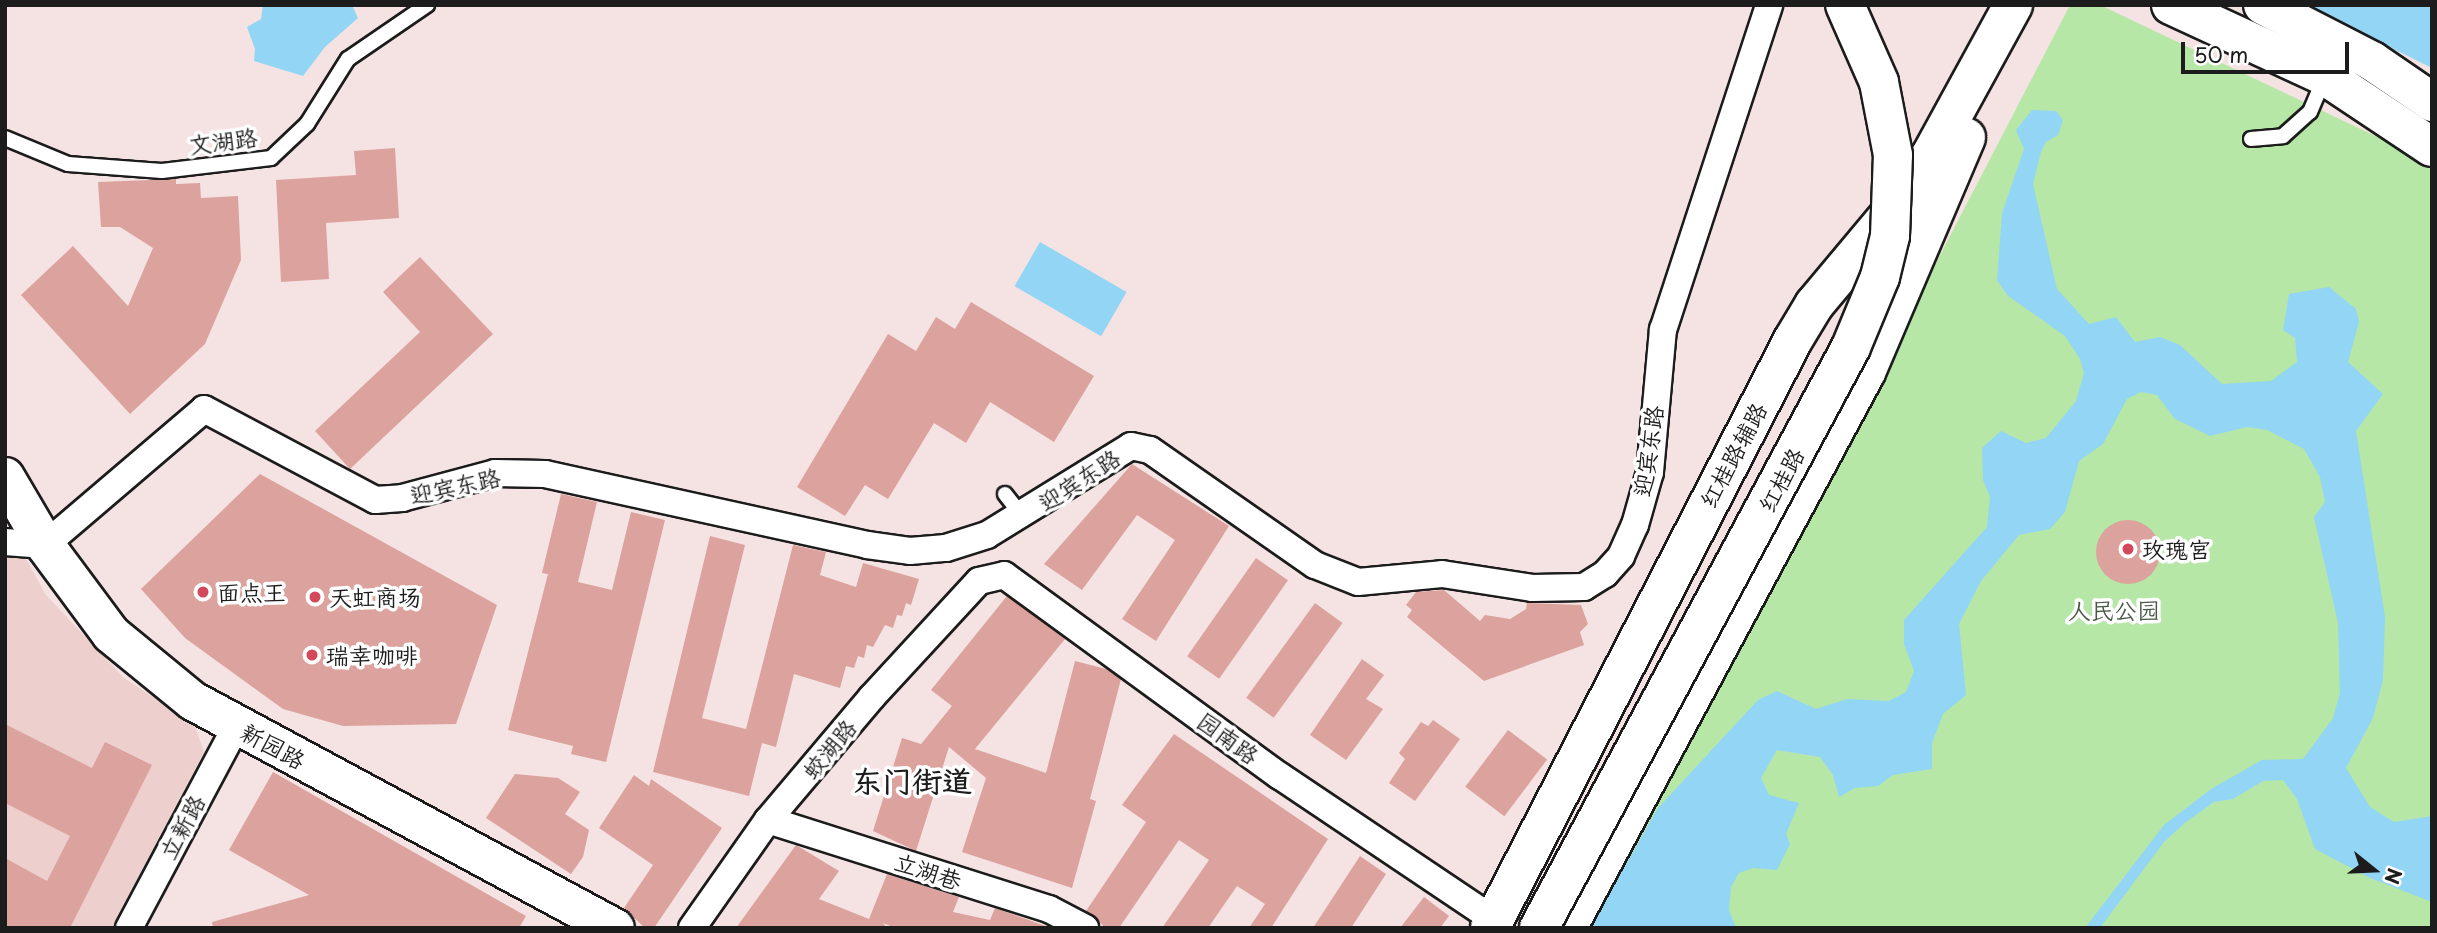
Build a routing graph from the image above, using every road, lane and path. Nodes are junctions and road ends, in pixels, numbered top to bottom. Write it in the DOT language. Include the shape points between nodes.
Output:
graph roads {
  1 [pos="426,5"];
  2 [pos="1769,5"];
  3 [pos="1820,5"];
  4 [pos="1845,5"];
  5 [pos="2013,5"];
  6 [pos="2034,5"];
  7 [pos="2171,5"];
  8 [pos="2263,5"];
  9 [pos="2333,60"];
  10 [pos="2432,102"];
  11 [pos="5,138"];
  12 [pos="2251,139"];
  13 [pos="2432,146"];
  14 [pos="5,477"];
  15 [pos="1005,494"];
  16 [pos="1022,516"];
  17 [pos="5,542"];
  18 [pos="45,545"];
  19 [pos="979,581"];
  20 [pos="236,727"];
  21 [pos="768,820"];
  22 [pos="1484,918"];
  23 [pos="129,928"];
  24 [pos="615,928"];
  25 [pos="692,928"];
  26 [pos="1084,928"];
  27 [pos="1520,928"];
  28 [pos="1539,928"];
  29 [pos="1567,928"];
  1 -- 11 [label="lane, 文湖路" via="348,58 307,124 271,158 162,171 81,165"];
  2 -- 16 [label="street, 迎宾东路" via="1664,330 1645,494 1621,556 1605,574 1584,587 1566,589 1442,574 1358,582 1315,565 1150,450 1131,446"];
  3 -- 27 [label="main road, 红桂路" via="1842,45 1868,131 1872,206 1853,290 1817,369"];
  4 -- 28 [label="main road, 红桂路, bridge" via="1879,82 1894,155 1890,236 1880,277 1851,347"];
  5 -- 22 [label="main road, 红桂路辅路" via="1931,155 1891,213 1814,305"];
  6 -- 29 [label="main road" via="1952,162 1890,325"];
  7 -- 9 [label="main road"];
  8 -- 9 [label="main road"];
  9 -- 10 [label="main road"];
  9 -- 12 [label="lane" via="2311,112 2283,135"];
  9 -- 13 [label="main road"];
  14 -- 18 [label="main road, 新园路"];
  15 -- 16 [label="lane"];
  16 -- 18 [label="street, 迎宾东路" via="946,548 910,551 545,474 495,473 402,498 375,500 204,409"];
  17 -- 18 [label="street"];
  18 -- 20 [label="main road, 新园路" via="111,634 193,701"];
  19 -- 21 [label="street, 蛟湖路"];
  19 -- 22 [label="street, 园南路" via="1004,575"];
  20 -- 23 [label="street, 立新路"];
  20 -- 24 [label="main road, 新园路"];
  21 -- 25 [label="street, 蛟湖路"];
  21 -- 26 [label="street, 立湖巷" via="1049,909"];
}
